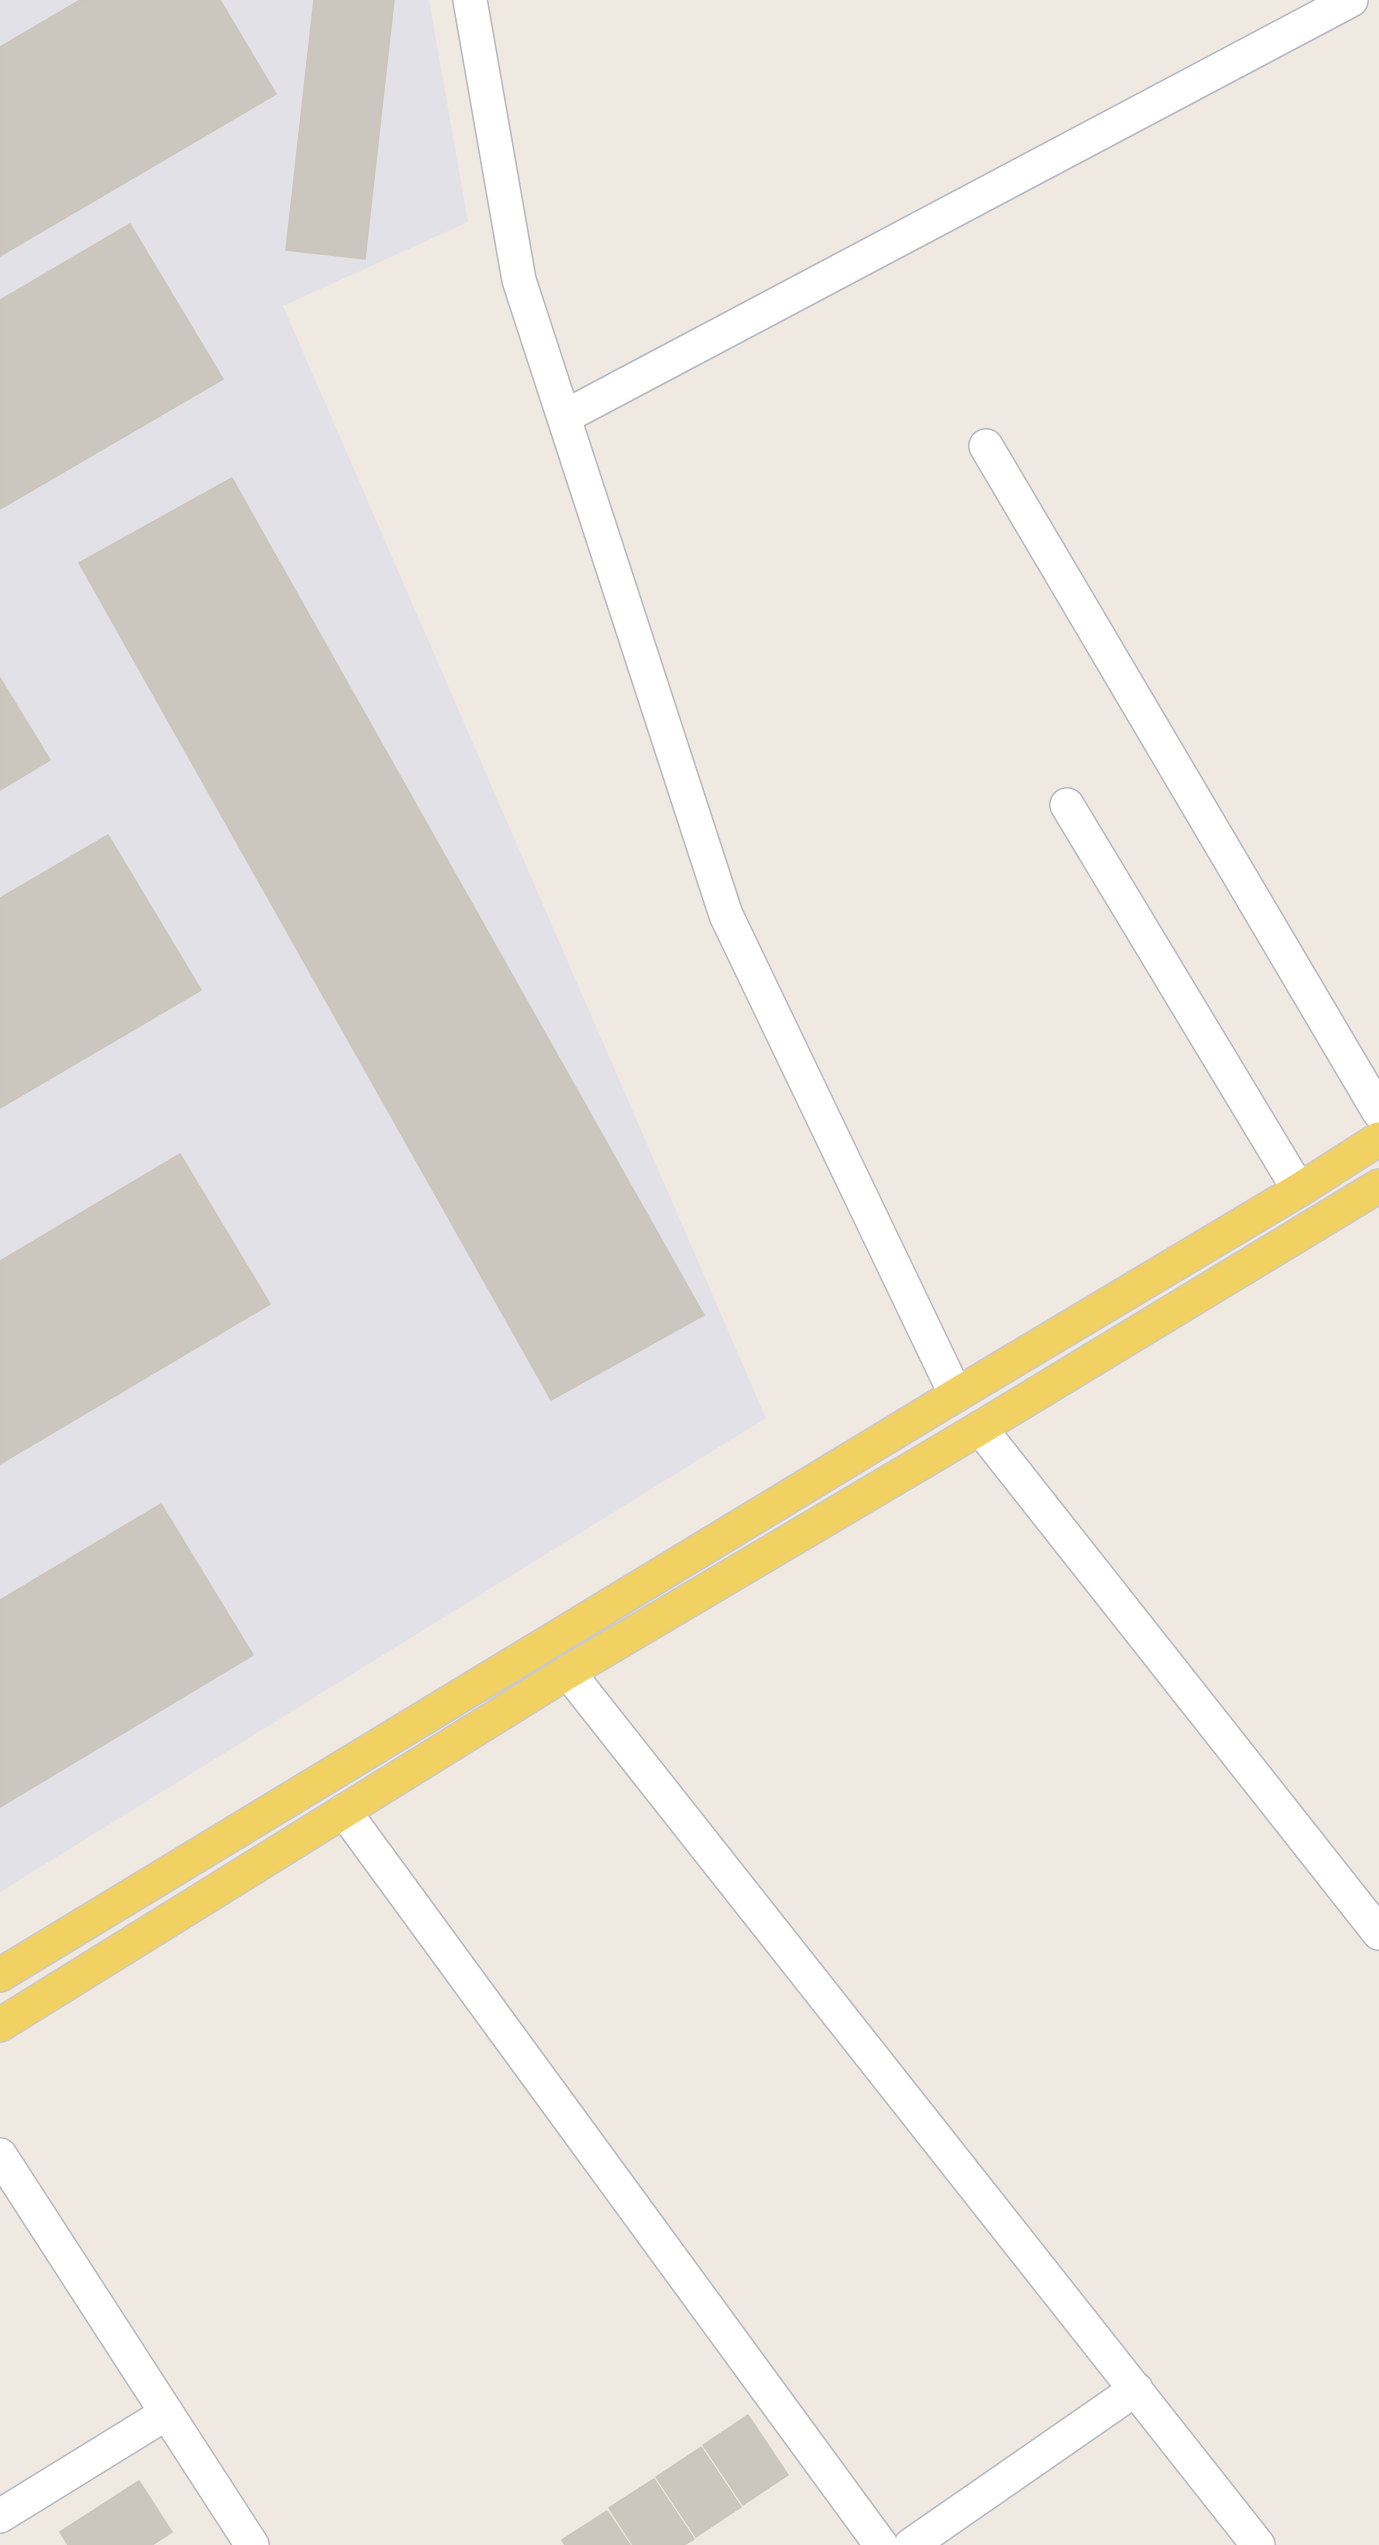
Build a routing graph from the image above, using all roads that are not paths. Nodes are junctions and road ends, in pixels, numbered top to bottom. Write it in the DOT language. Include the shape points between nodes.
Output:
graph roads {
  1 [pos="470,0"];
  2 [pos="1351,0"];
  3 [pos="564,417"];
  4 [pos="986,446"];
  5 [pos="1067,805"];
  6 [pos="1379,1112"];
  7 [pos="1379,1140"];
  8 [pos="1379,1186"];
  9 [pos="1299,1190"];
  10 [pos="956,1395"];
  11 [pos="980,1428"];
  12 [pos="568,1672"];
  13 [pos="344,1811"];
  14 [pos="1379,1933"];
  15 [pos="0,1975"];
  16 [pos="0,2025"];
  17 [pos="0,2155"];
  18 [pos="1137,2389"];
  19 [pos="167,2413"];
  20 [pos="0,2516"];
  21 [pos="252,2545"];
  22 [pos="881,2545"];
  23 [pos="911,2545"];
  24 [pos="1258,2545"];
  1 -- 3 [label="street" via="519,280"];
  2 -- 3 [label="street"];
  3 -- 10 [label="street" via="726,915"];
  4 -- 6 [label="street"];
  5 -- 9 [label="street"];
  7 -- 9 [label="main road"];
  8 -- 11 [label="main road"];
  9 -- 10 [label="main road"];
  10 -- 15 [label="main road"];
  11 -- 12 [label="main road"];
  11 -- 14 [label="street"];
  12 -- 13 [label="main road"];
  12 -- 18 [label="street"];
  13 -- 16 [label="main road"];
  13 -- 22 [label="street"];
  17 -- 19 [label="street"];
  18 -- 23 [label="street"];
  18 -- 24 [label="street"];
  19 -- 20 [label="street"];
  19 -- 21 [label="street"];
}
